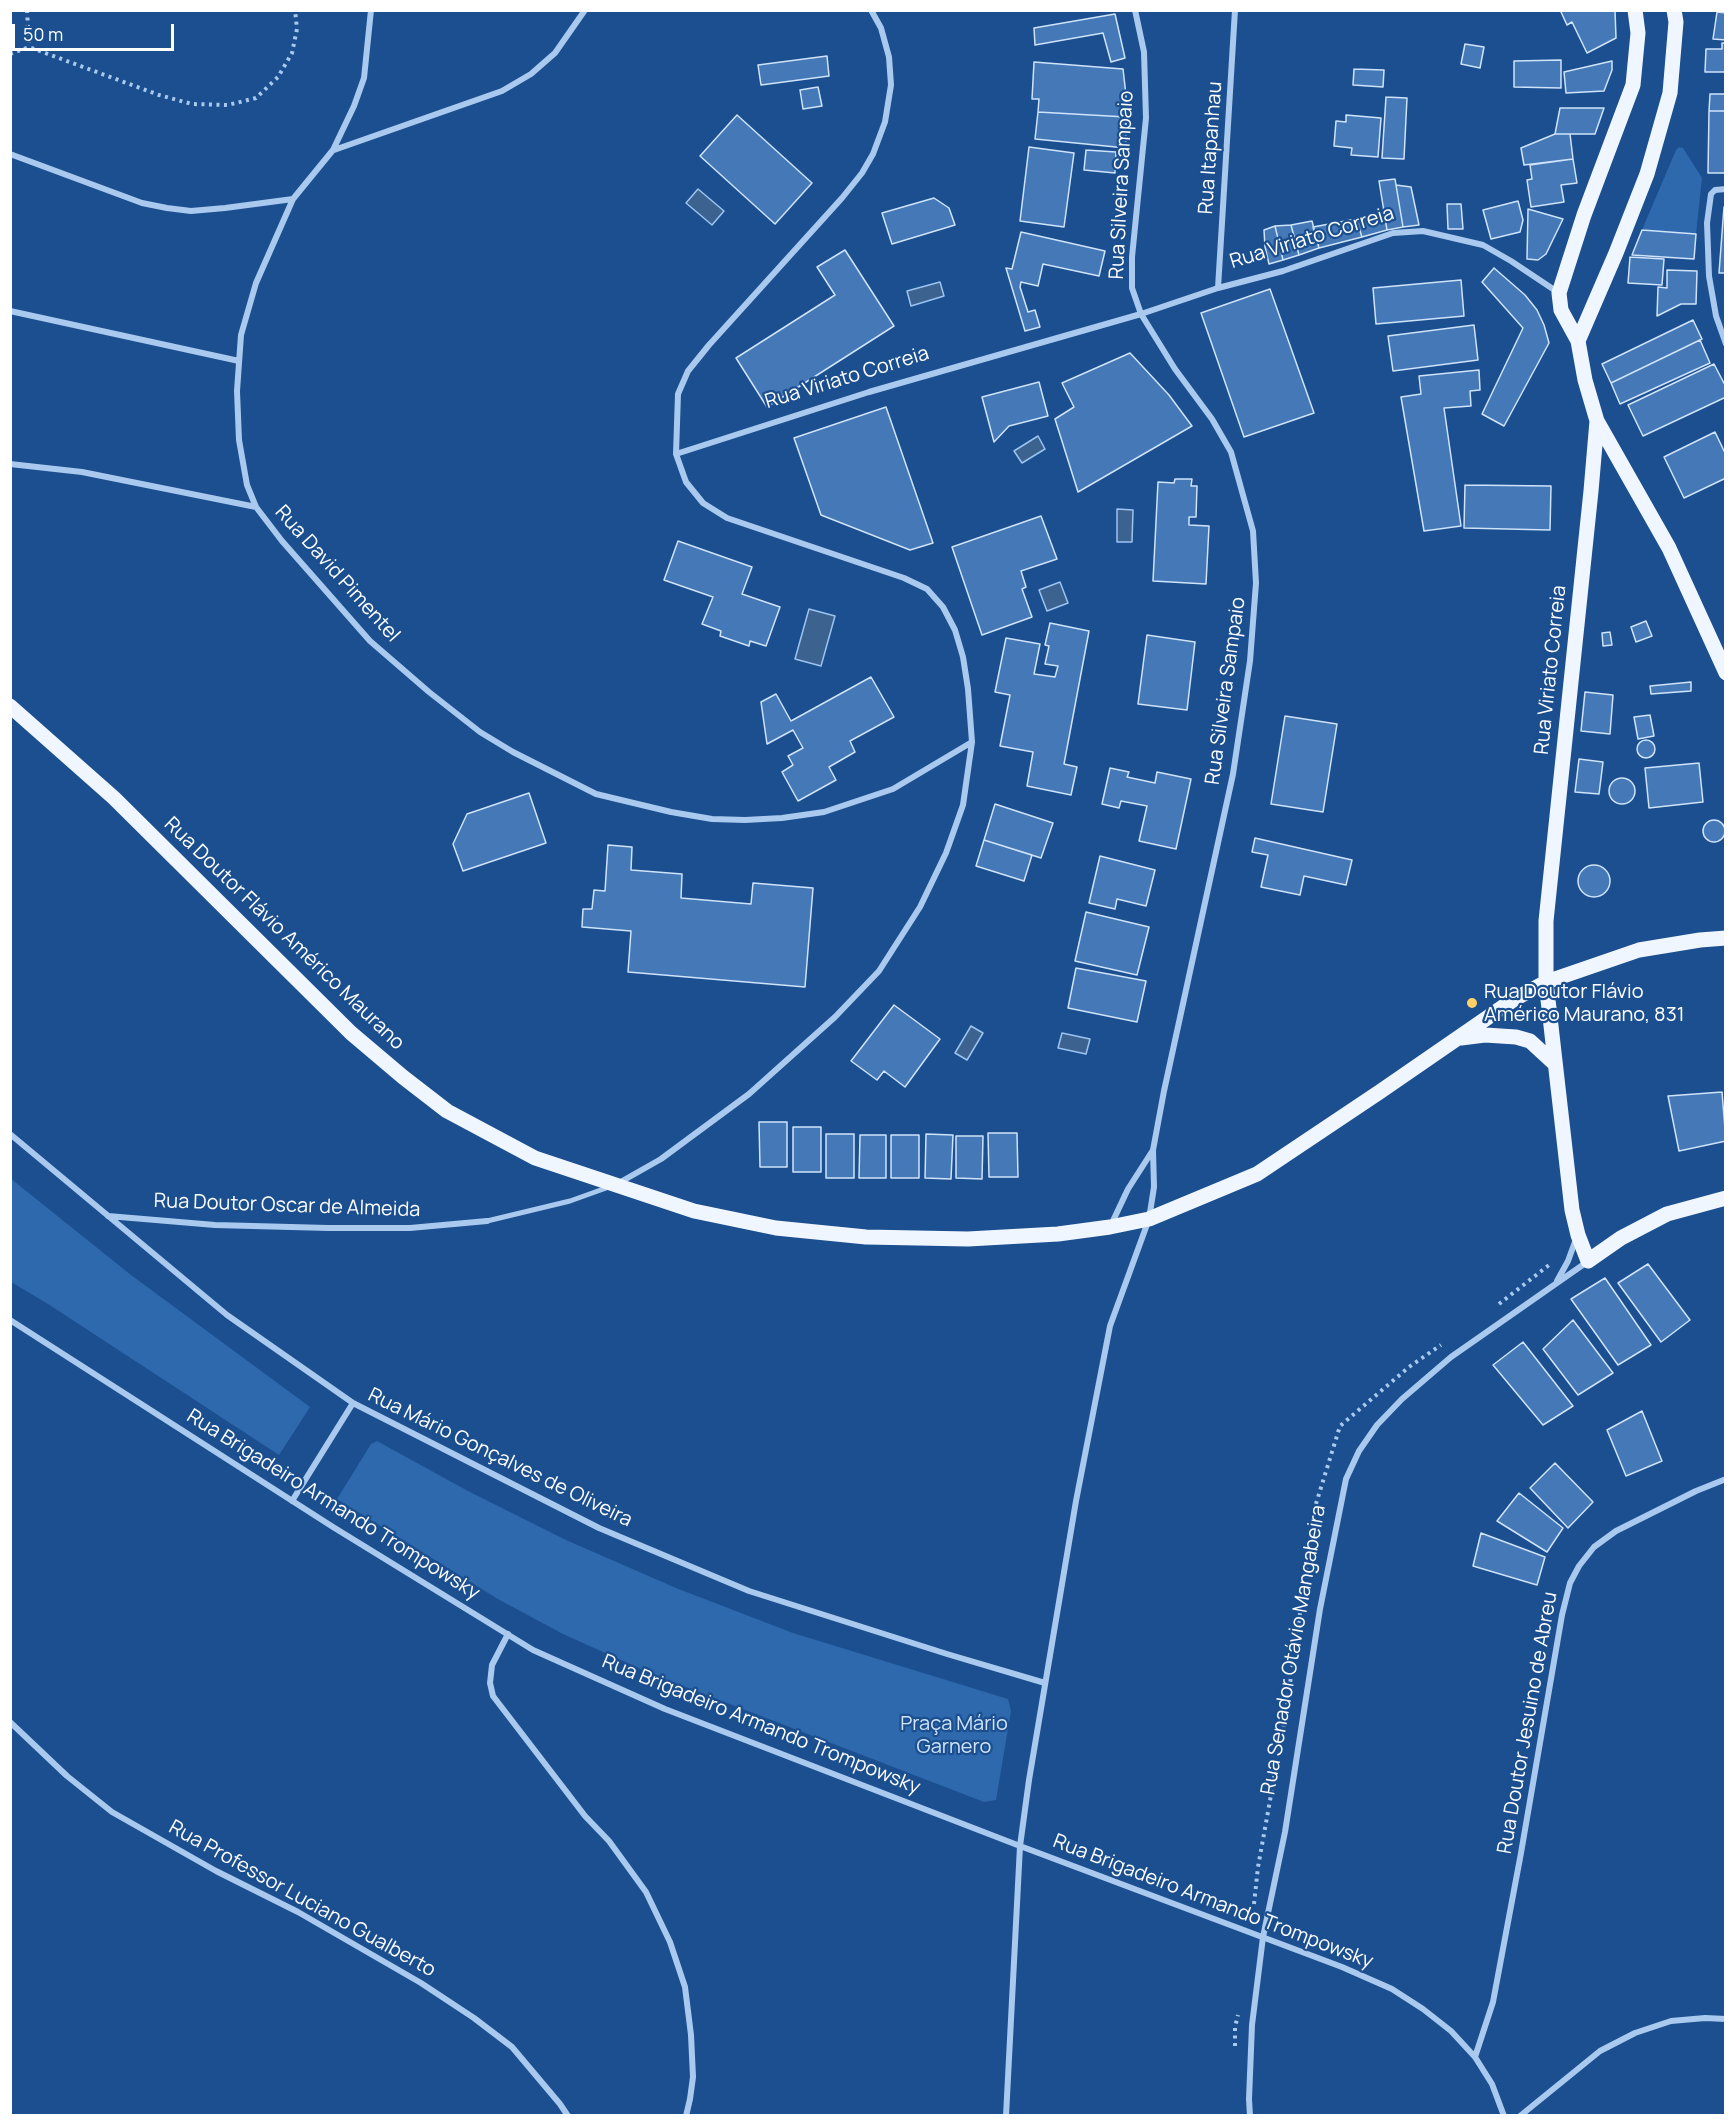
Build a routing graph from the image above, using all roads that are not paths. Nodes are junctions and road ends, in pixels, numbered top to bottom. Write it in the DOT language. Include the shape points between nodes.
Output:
graph roads {
  1 [pos="371,10"];
  2 [pos="585,10"];
  3 [pos="872,10"];
  4 [pos="1135,10"];
  5 [pos="1236,10"];
  6 [pos="1635,10"];
  7 [pos="1674,10"];
  8 [pos="333,150"];
  9 [pos="10,154"];
  10 [pos="1725,189"];
  11 [pos="293,199"];
  12 [pos="1218,288"];
  13 [pos="1559,292"];
  14 [pos="10,311"];
  15 [pos="1141,314"];
  16 [pos="1578,341"];
  17 [pos="1725,344"];
  18 [pos="240,361"];
  19 [pos="1597,421"];
  20 [pos="676,454"];
  21 [pos="10,464"];
  22 [pos="256,507"];
  23 [pos="1725,673"];
  24 [pos="10,706"];
  25 [pos="972,742"];
  26 [pos="1725,938"];
  27 [pos="1546,982"];
  28 [pos="1458,1038"];
  29 [pos="1555,1064"];
  30 [pos="10,1134"];
  31 [pos="1153,1150"];
  32 [pos="613,1186"];
  33 [pos="1725,1198"];
  34 [pos="108,1216"];
  35 [pos="1149,1218"];
  36 [pos="487,1221"];
  37 [pos="1110,1227"];
  38 [pos="1578,1234"];
  39 [pos="1588,1261"];
  40 [pos="1555,1284"];
  41 [pos="10,1320"];
  42 [pos="353,1403"];
  43 [pos="1725,1479"];
  44 [pos="292,1501"];
  45 [pos="508,1634"];
  46 [pos="1045,1683"];
  47 [pos="10,1722"];
  48 [pos="1020,1846"];
  49 [pos="1263,1937"];
  50 [pos="1725,2019"];
  51 [pos="1475,2057"];
  52 [pos="568,2115"];
  53 [pos="686,2115"];
  54 [pos="1006,2115"];
  55 [pos="1250,2115"];
  56 [pos="1504,2115"];
  57 [pos="1520,2115"];
  1 -- 8 [label="street, Rua David Pimentel" via="364,78"];
  2 -- 8 [label="street" via="555,53 531,74 502,91"];
  3 -- 20 [label="street, Rua Doutor Oscar de Almeida" via="889,57 891,85 885,122 873,154 842,198 688,371 678,394"];
  4 -- 15 [label="street, Rua Silveira Sampaio" via="1144,52 1146,118 1132,257 1132,288"];
  5 -- 12 [label="street, Rua Itapanhau"];
  6 -- 13 [label="main road" via="1638,33 1633,85"];
  7 -- 16 [label="main road" via="1670,93 1653,154"];
  8 -- 11 [label="street, Rua David Pimentel"];
  9 -- 11 [label="street" via="141,203 167,208 191,211"];
  10 -- 17 [label="street" via="1711,194 1707,223 1709,276"];
  11 -- 18 [label="street, Rua David Pimentel" via="256,283 241,335"];
  12 -- 13 [label="street, Rua Viriato Correia" via="1283,271 1393,233 1423,231 1483,245"];
  12 -- 15 [label="street, Rua Viriato Correia"];
  13 -- 16 [label="main road, Rua Viriato Correia" via="1561,310"];
  14 -- 18 [label="street"];
  15 -- 20 [label="street, Rua Viriato Correia" via="869,392"];
  15 -- 31 [label="street, Rua Silveira Sampaio" via="1231,452 1253,531 1256,583 1250,662 1233,774"];
  16 -- 19 [label="main road, Rua Viriato Correia"];
  18 -- 22 [label="street, Rua David Pimentel" via="239,440 247,484"];
  19 -- 23 [label="main road" via="1669,548"];
  19 -- 27 [label="main road, Rua Viriato Correia" via="1546,921"];
  20 -- 25 [label="street, Rua Doutor Oscar de Almeida" via="686,482 703,503 727,518 927,589 943,607 963,657"];
  21 -- 22 [label="street" via="82,472"];
  22 -- 25 [label="street, Rua David Pimentel" via="370,641 429,692 480,732 596,794 712,819 782,818 824,812 893,789"];
  24 -- 32 [label="main road, Rua Doutor Flávio Américo Maurano" via="114,798 351,1033 402,1077 447,1111 535,1158"];
  25 -- 32 [label="street, Rua Doutor Oscar de Almeida" via="963,805 946,853 920,907 879,971 835,1017 749,1094 661,1159"];
  26 -- 27 [label="main road, Rua Doutor Flávio Américo Maurano" via="1639,950"];
  27 -- 28 [label="main road, Rua Doutor Flávio Américo Maurano"];
  27 -- 29 [label="main road, Rua Viriato Correia"];
  28 -- 29 [label="main road, Rua Doutor Flávio Américo Maurano" via="1516,1037 1530,1041"];
  28 -- 35 [label="main road, Rua Doutor Flávio Américo Maurano" via="1257,1174"];
  29 -- 38 [label="main road, Rua Viriato Correia"];
  30 -- 34 [label="street, Rua Mário Gonçalves de Oliveira"];
  31 -- 35 [label="street, Rua Silveira Sampaio" via="1154,1187"];
  31 -- 37 [label="street, Rua Silveira Sampaio"];
  32 -- 36 [label="street, Rua Doutor Oscar de Almeida"];
  32 -- 37 [label="main road, Rua Doutor Flávio Américo Maurano" via="706,1214 776,1228 866,1237 968,1239"];
  33 -- 39 [label="main road, Rua Senador Otávio Mangabeira" via="1667,1214"];
  34 -- 36 [label="street, Rua Doutor Oscar de Almeida" via="215,1225 328,1228 410,1228"];
  34 -- 42 [label="street, Rua Mário Gonçalves de Oliveira" via="227,1315"];
  35 -- 37 [label="main road, Rua Doutor Flávio Américo Maurano"];
  35 -- 46 [label="street, Rua Silveira Sampaio" via="1110,1326"];
  38 -- 39 [label="main road, Rua Viriato Correia"];
  38 -- 40 [label="street, Rua Senador Otávio Mangabeira"];
  39 -- 40 [label="street, Rua Senador Otávio Mangabeira"];
  40 -- 49 [label="street, Rua Senador Otávio Mangabeira" via="1451,1357 1402,1399 1377,1425 1346,1479"];
  41 -- 44 [label="street, Rua Brigadeiro Armando Trompowsky"];
  42 -- 44 [label="street"];
  42 -- 46 [label="street, Rua Mário Gonçalves de Oliveira" via="598,1528 749,1591"];
  43 -- 51 [label="street, Rua Doutor Jesuino de Abreu" via="1616,1531 1594,1547 1570,1583 1493,2002"];
  44 -- 45 [label="street, Rua Brigadeiro Armando Trompowsky"];
  45 -- 48 [label="street, Rua Brigadeiro Armando Trompowsky" via="533,1650 665,1709"];
  45 -- 53 [label="street" via="492,1665 492,1696 646,1892 670,1942 685,1987 691,2035 693,2077"];
  46 -- 48 [label="street, Rua Silveira Sampaio"];
  47 -- 52 [label="street, Rua Professor Luciano Gualberto" via="112,1812 308,1918 474,2018 512,2047"];
  48 -- 49 [label="street, Rua Brigadeiro Armando Trompowsky"];
  48 -- 54 [label="street, Rua Silveira Sampaio"];
  49 -- 51 [label="street, Rua Brigadeiro Armando Trompowsky" via="1392,1989 1442,2024"];
  49 -- 55 [label="street, Rua Senador Otávio Mangabeira" via="1252,2025"];
  50 -- 57 [label="street" via="1671,2021 1635,2032 1600,2050"];
  51 -- 56 [label="street, Rua Brigadeiro Armando Trompowsky" via="1492,2084"];
}
